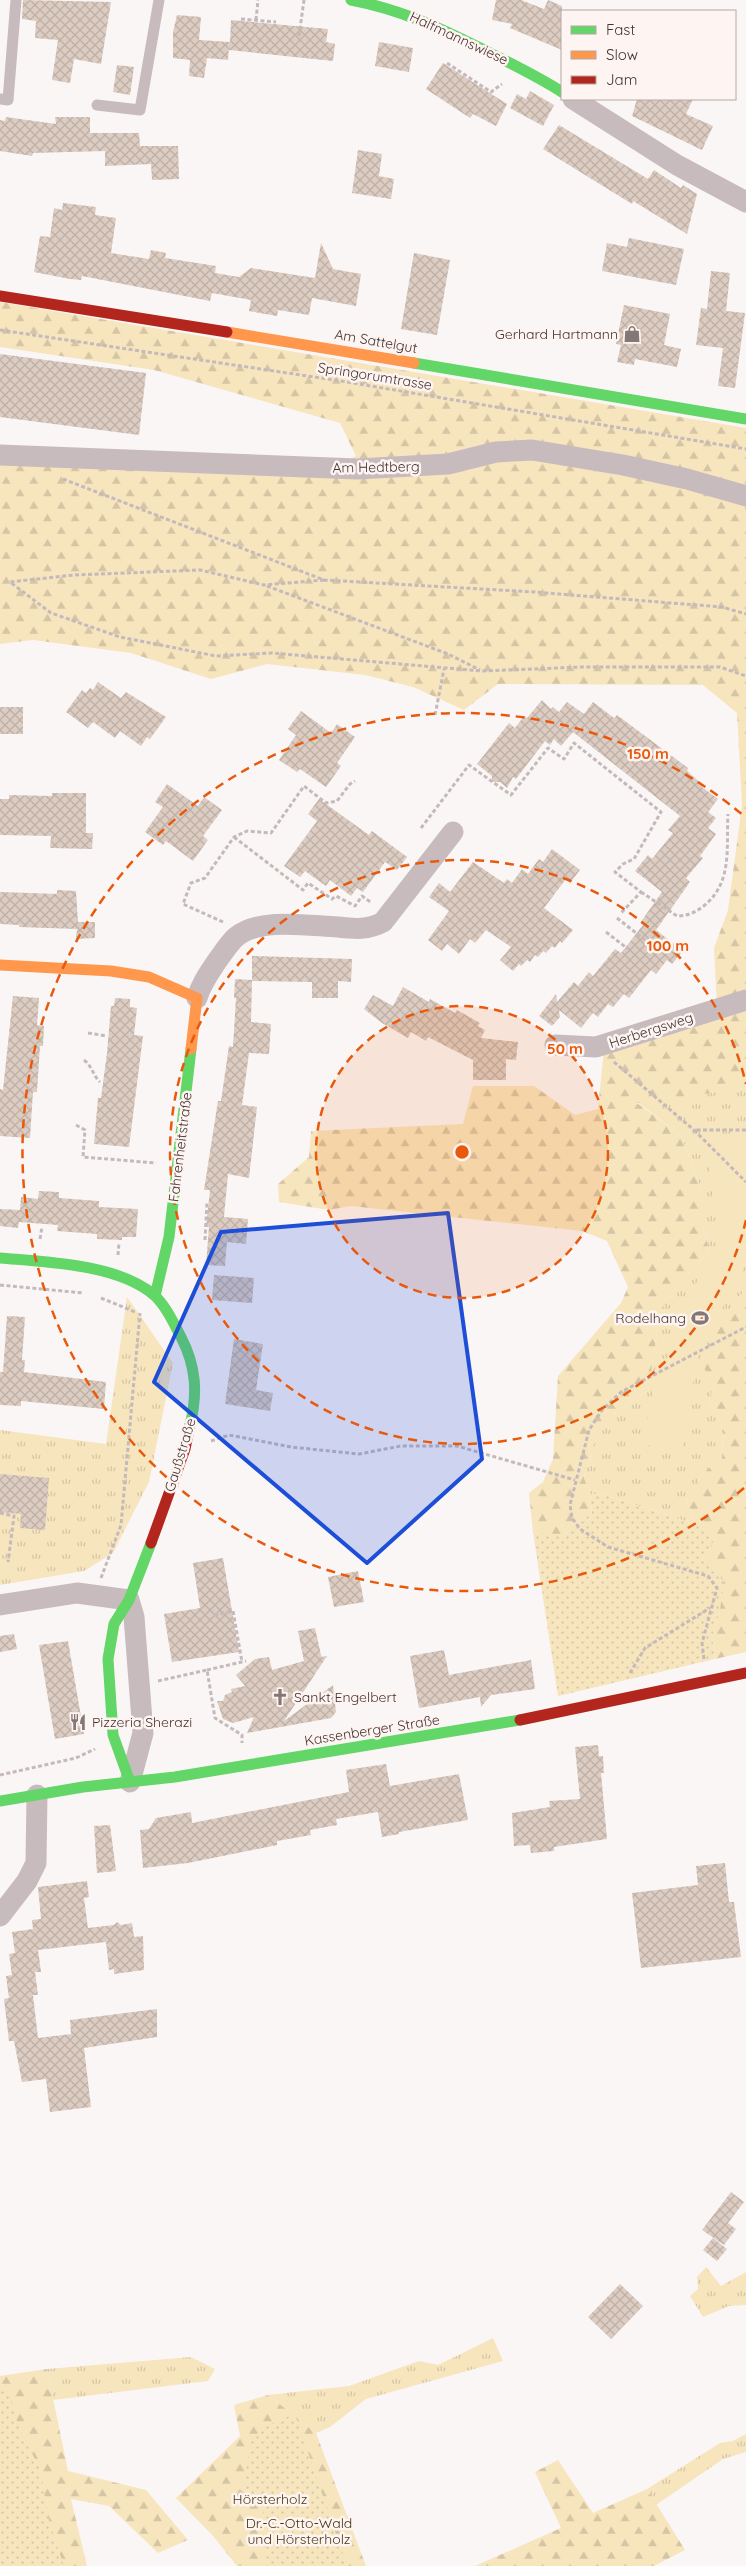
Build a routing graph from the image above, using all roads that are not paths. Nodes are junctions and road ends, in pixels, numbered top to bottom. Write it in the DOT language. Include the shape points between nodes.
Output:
graph roads {
  1 [pos="16,0"];
  2 [pos="159,0"];
  3 [pos="351,0"];
  4 [pos="561,91"];
  5 [pos="0,99"];
  6 [pos="575,100"];
  7 [pos="96,105"];
  8 [pos="746,202"];
  9 [pos="0,296"];
  10 [pos="746,419"];
  11 [pos="0,455"];
  12 [pos="746,496"];
  13 [pos="453,832"];
  14 [pos="0,966"];
  15 [pos="197,998"];
  16 [pos="746,1000"];
  17 [pos="555,1045"];
  18 [pos="0,1258"];
  19 [pos="155,1296"];
  20 [pos="129,1600"];
  21 [pos="0,1605"];
  22 [pos="746,1673"];
  23 [pos="130,1782"];
  24 [pos="37,1795"];
  25 [pos="0,1801"];
  26 [pos="0,1916"];
  1 -- 5 [label="lane" via="8,100"];
  2 -- 7 [label="lane" via="140,110"];
  3 -- 4 [label="street, Halfmannswiese" via="393,8 413,16 470,42"];
  6 -- 8 [label="street" via="676,165"];
  9 -- 10 [label="street, Am Sattelgut"];
  11 -- 12 [label="street, Am Hedtberg" via="357,469 448,464 496,452 532,450 623,465"];
  13 -- 15 [label="street, Fahrenheitstraße" via="388,918 376,926 287,924 267,925 244,932 222,954"];
  14 -- 15 [label="street" via="103,971 149,977"];
  15 -- 19 [label="street, Fahrenheitstraße" via="169,1237"];
  16 -- 17 [label="street, Herbergsweg" via="596,1047"];
  18 -- 19 [label="street, Gaußstraße" via="77,1265 115,1275"];
  19 -- 20 [label="street, Gaußstraße" via="184,1342 195,1375 194,1409 185,1449"];
  20 -- 21 [label="street" via="76,1593"];
  20 -- 23 [label="street" via="134,1617 143,1734"];
  20 -- 23 [label="street, Gaußstraße" via="114,1624 108,1659 113,1735"];
  22 -- 23 [label="street, Kassenberger Straße" via="521,1720"];
  23 -- 24 [label="street, Kassenberger Straße"];
  24 -- 25 [label="street, Kassenberger Straße"];
  24 -- 26 [label="street" via="36,1863 27,1881"];
}
